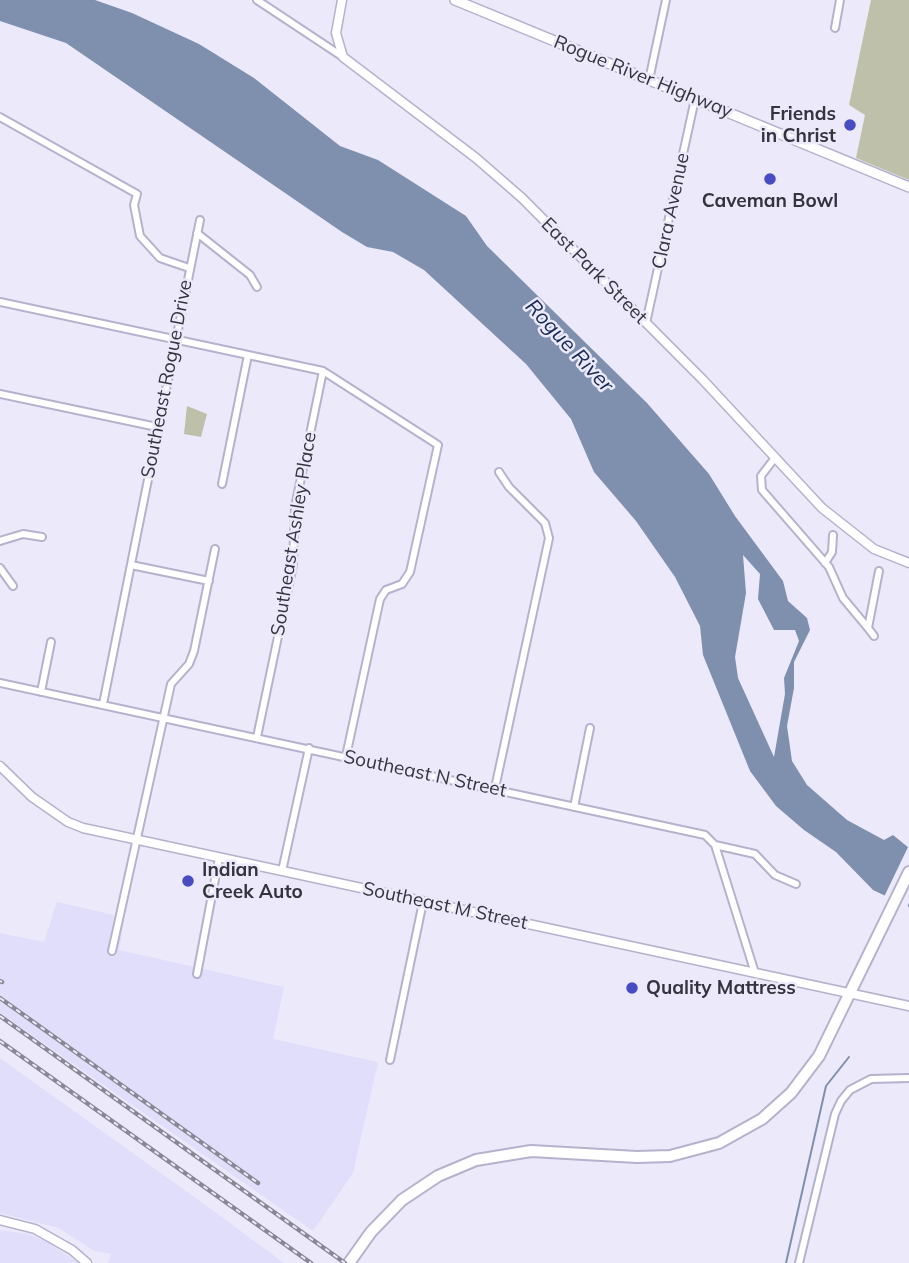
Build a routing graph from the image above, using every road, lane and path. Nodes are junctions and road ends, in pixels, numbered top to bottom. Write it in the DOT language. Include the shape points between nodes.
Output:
graph roads {
  1 [pos="257,0"];
  2 [pos="342,0"];
  3 [pos="455,0"];
  4 [pos="666,0"];
  5 [pos="840,0"];
  6 [pos="835,28"];
  7 [pos="343,57"];
  8 [pos="649,80"];
  9 [pos="695,99"];
  10 [pos="0,117"];
  11 [pos="909,187"];
  12 [pos="200,219"];
  13 [pos="197,233"];
  14 [pos="189,268"];
  15 [pos="257,287"];
  16 [pos="0,302"];
  17 [pos="646,323"];
  18 [pos="175,340"];
  19 [pos="248,355"];
  20 [pos="323,371"];
  21 [pos="0,394"];
  22 [pos="157,427"];
  23 [pos="774,459"];
  24 [pos="499,472"];
  25 [pos="222,484"];
  26 [pos="834,535"];
  27 [pos="42,537"];
  28 [pos="0,541"];
  29 [pos="215,549"];
  30 [pos="909,563"];
  31 [pos="131,565"];
  32 [pos="827,565"];
  33 [pos="0,568"];
  34 [pos="879,571"];
  35 [pos="209,581"];
  36 [pos="13,586"];
  37 [pos="868,628"];
  38 [pos="874,636"];
  39 [pos="51,642"];
  40 [pos="0,683"];
  41 [pos="41,692"];
  42 [pos="103,704"];
  43 [pos="164,717"];
  44 [pos="590,728"];
  45 [pos="257,737"];
  46 [pos="309,748"];
  47 [pos="346,756"];
  48 [pos="0,766"];
  49 [pos="495,788"];
  50 [pos="574,807"];
  51 [pos="137,839"];
  52 [pos="715,845"];
  53 [pos="219,858"];
  54 [pos="282,871"];
  55 [pos="909,872"];
  56 [pos="796,884"];
  57 [pos="424,902"];
  58 [pos="112,951"];
  59 [pos="755,973"];
  60 [pos="197,974"];
  61 [pos="851,995"];
  62 [pos="909,1006"];
  63 [pos="390,1060"];
  64 [pos="909,1078"];
  65 [pos="0,1220"];
  66 [pos="87,1263"];
  67 [pos="349,1263"];
  68 [pos="799,1263"];
  1 -- 7 [label="street, East Park Street"];
  2 -- 7 [label="street" via="336,33"];
  3 -- 8 [label="main road, Rogue River Highway"];
  4 -- 8 [label="street"];
  5 -- 6 [label="street"];
  7 -- 17 [label="street, East Park Street" via="499,178"];
  8 -- 9 [label="main road, Rogue River Highway"];
  9 -- 11 [label="main road, Rogue River Highway"];
  9 -- 17 [label="street, Clara Avenue"];
  10 -- 14 [label="street, Southeast Rogue Drive" via="137,194 140,236 160,258"];
  12 -- 13 [label="street"];
  13 -- 14 [label="street"];
  13 -- 15 [label="street" via="250,275"];
  14 -- 18 [label="street, Southeast Rogue Drive"];
  16 -- 18 [label="street"];
  17 -- 23 [label="street, East Park Street"];
  18 -- 19 [label="street"];
  18 -- 22 [label="street, Southeast Rogue Drive"];
  19 -- 20 [label="street"];
  19 -- 25 [label="street"];
  20 -- 45 [label="street, Southeast Ashley Place" via="295,507 293,565"];
  20 -- 47 [label="street" via="438,445 410,572 402,584 386,590 380,599"];
  21 -- 22 [label="street"];
  22 -- 31 [label="street, Southeast Rogue Drive"];
  23 -- 30 [label="street, East Park Street" via="862,541"];
  23 -- 32 [label="street" via="761,476 762,491"];
  24 -- 49 [label="street" via="545,523 549,538"];
  26 -- 32 [label="street"];
  27 -- 28 [label="street" via="23,534"];
  29 -- 35 [label="street"];
  31 -- 35 [label="street"];
  31 -- 42 [label="street, Southeast Rogue Drive"];
  32 -- 37 [label="street" via="843,598"];
  33 -- 36 [label="street"];
  34 -- 37 [label="street"];
  35 -- 43 [label="street" via="194,651 171,684"];
  37 -- 38 [label="street"];
  39 -- 41 [label="street"];
  40 -- 41 [label="street, Southeast N Street"];
  41 -- 42 [label="street, Southeast N Street"];
  42 -- 43 [label="street, Southeast N Street"];
  43 -- 45 [label="street, Southeast N Street"];
  43 -- 51 [label="street"];
  44 -- 50 [label="street"];
  45 -- 46 [label="street, Southeast N Street"];
  46 -- 47 [label="street, Southeast N Street"];
  46 -- 54 [label="street"];
  47 -- 49 [label="street, Southeast N Street"];
  48 -- 51 [label="street, Southeast M Street" via="32,797 75,826"];
  49 -- 50 [label="street, Southeast N Street"];
  50 -- 52 [label="street, Southeast N Street" via="705,835"];
  51 -- 53 [label="street, Southeast M Street"];
  51 -- 58 [label="street"];
  52 -- 56 [label="street, Southeast N Street" via="755,854 775,875"];
  52 -- 59 [label="street"];
  53 -- 54 [label="street, Southeast M Street"];
  53 -- 60 [label="street"];
  54 -- 57 [label="street, Southeast M Street"];
  55 -- 61 [label="highway"];
  57 -- 59 [label="street, Southeast M Street"];
  57 -- 63 [label="street"];
  59 -- 61 [label="street, Southeast M Street"];
  61 -- 62 [label="street, Southeast M Street"];
  61 -- 67 [label="highway" via="800,1082 770,1113 738,1134 698,1150 662,1157 531,1151 476,1160 415,1190 391,1210"];
  64 -- 68 [label="street" via="879,1077 863,1082 850,1090 838,1107"];
  65 -- 66 [label="street" via="35,1229"];
}
